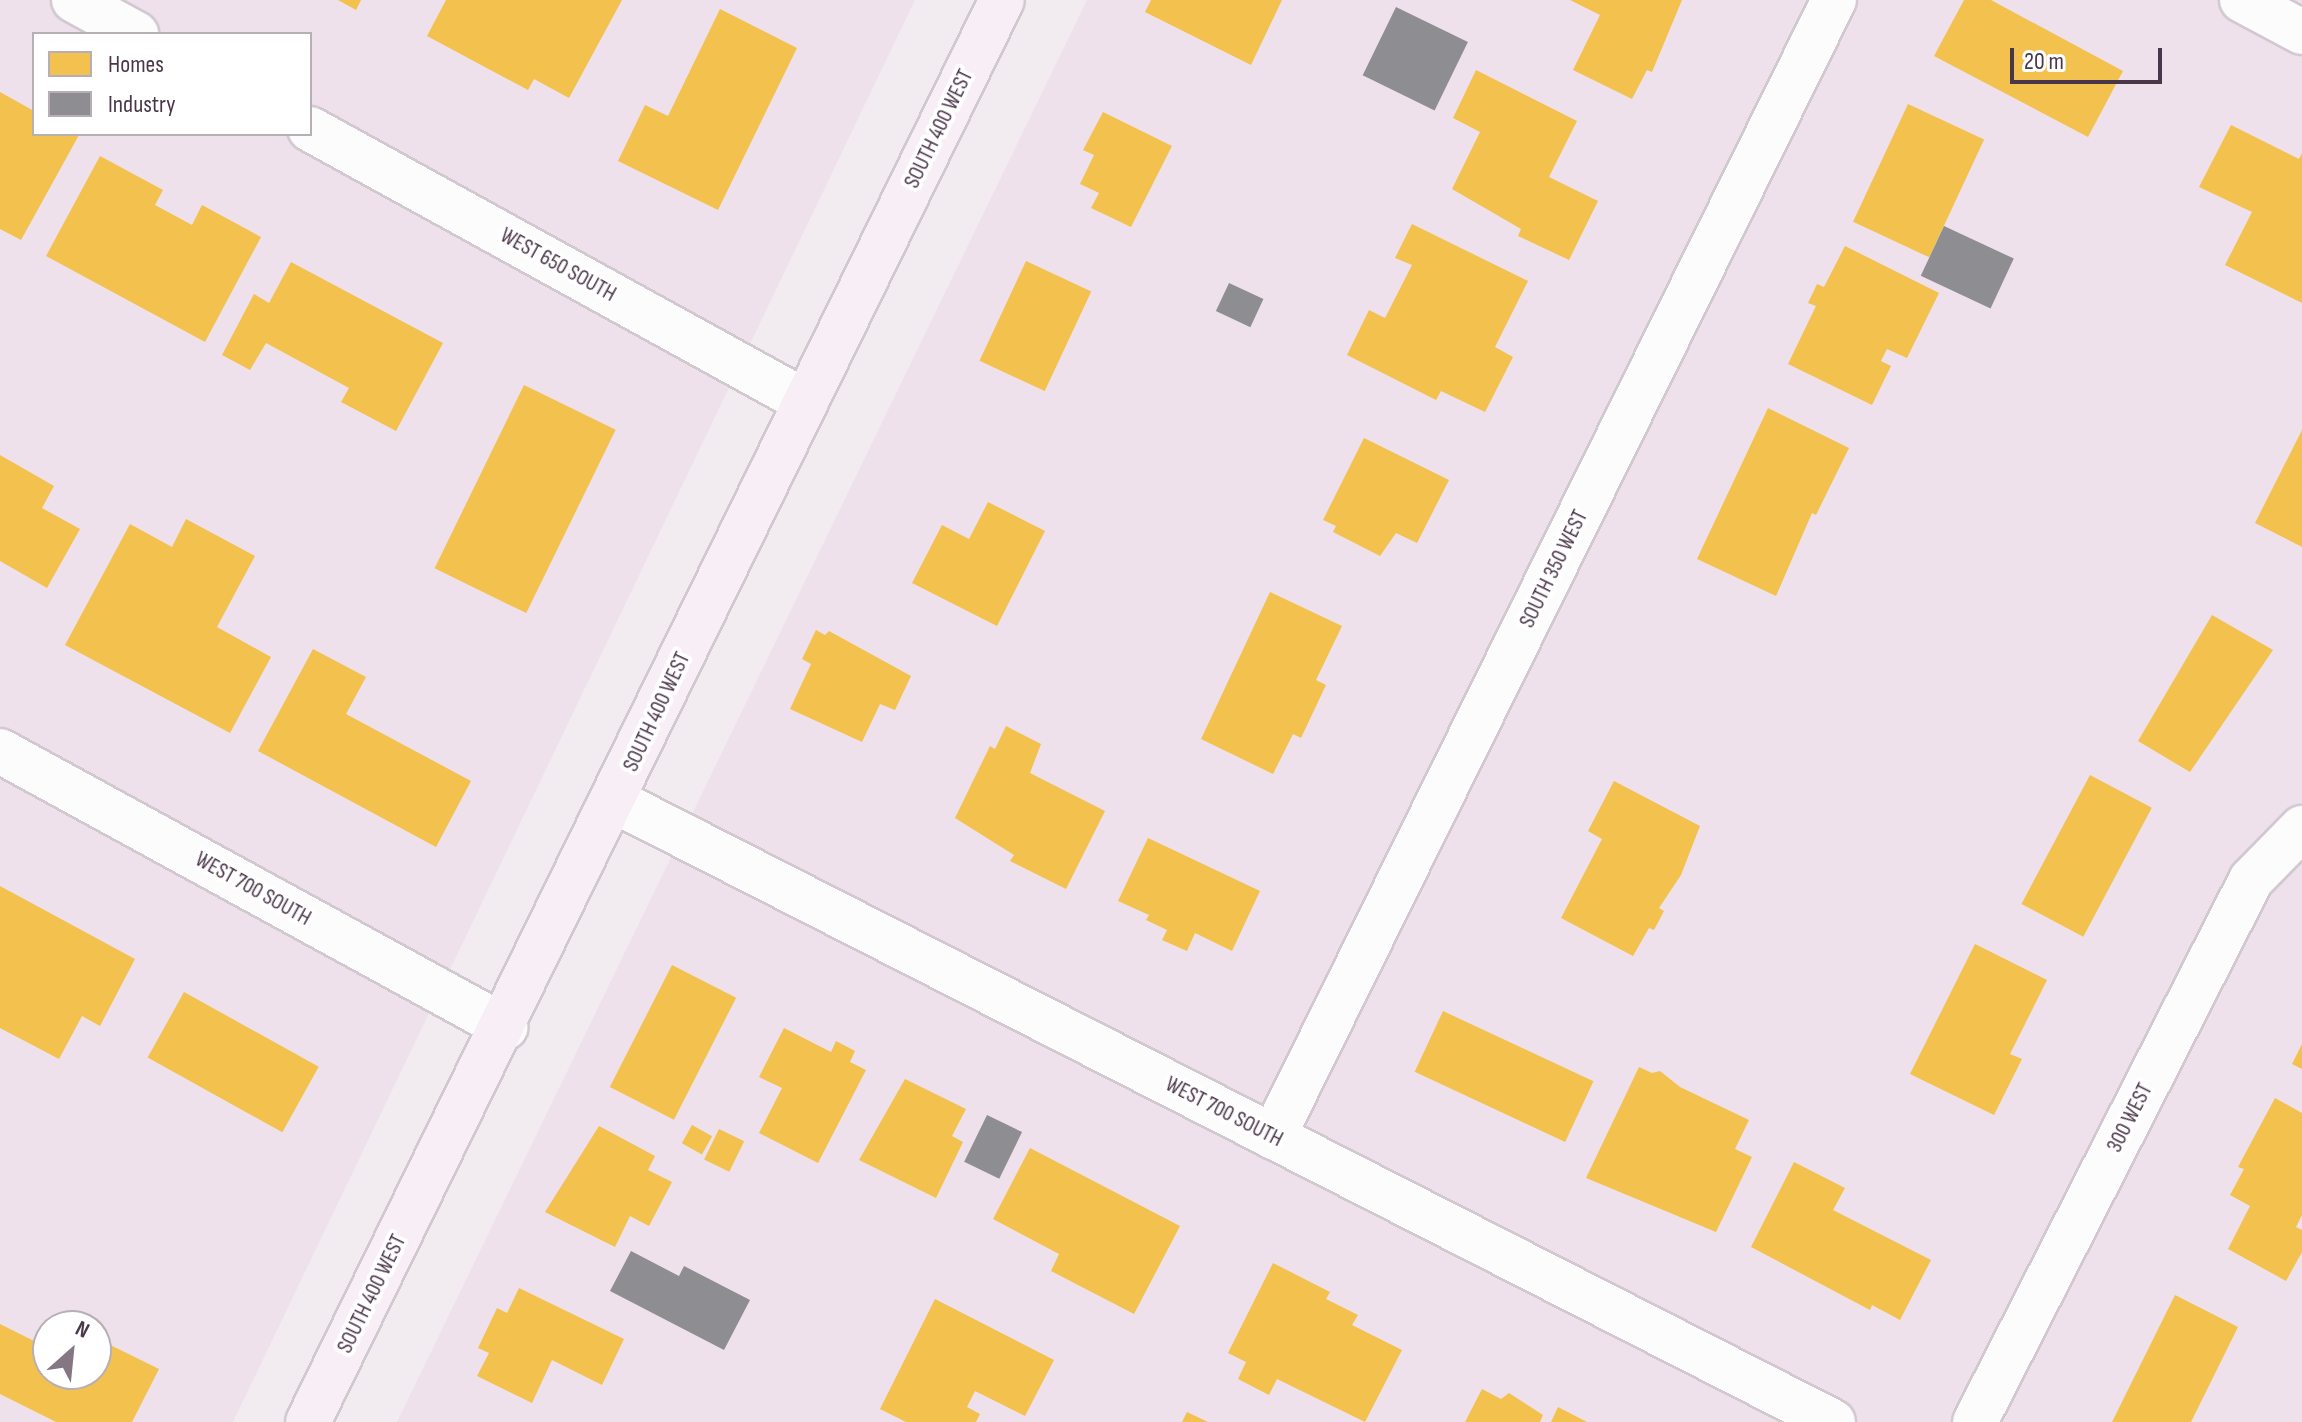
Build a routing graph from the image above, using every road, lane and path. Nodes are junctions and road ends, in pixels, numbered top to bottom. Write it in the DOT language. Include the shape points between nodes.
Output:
graph roads {
  1 [pos="74,0"];
  2 [pos="1002,0"];
  3 [pos="1834,0"];
  4 [pos="2242,0"];
  5 [pos="132,32"];
  6 [pos="2302,32"];
  7 [pos="312,130"];
  8 [pos="806,402"];
  9 [pos="0,751"];
  10 [pos="615,801"];
  11 [pos="2302,828"];
  12 [pos="505,1027"];
  13 [pos="1273,1137"];
  14 [pos="308,1422"];
  15 [pos="1833,1422"];
  16 [pos="1975,1422"];
  1 -- 5 [label="street"];
  2 -- 8 [label="main road, SOUTH 400 WEST"];
  3 -- 13 [label="street, SOUTH 350 WEST"];
  4 -- 6 [label="street"];
  7 -- 8 [label="street, WEST 650 SOUTH"];
  8 -- 10 [label="main road, SOUTH 400 WEST"];
  9 -- 12 [label="street, WEST 700 SOUTH"];
  10 -- 12 [label="main road, SOUTH 400 WEST"];
  10 -- 13 [label="street, WEST 700 SOUTH"];
  11 -- 16 [label="street, 300 WEST" via="2251,880"];
  12 -- 14 [label="main road, SOUTH 400 WEST"];
  13 -- 15 [label="street, WEST 700 SOUTH"];
}
